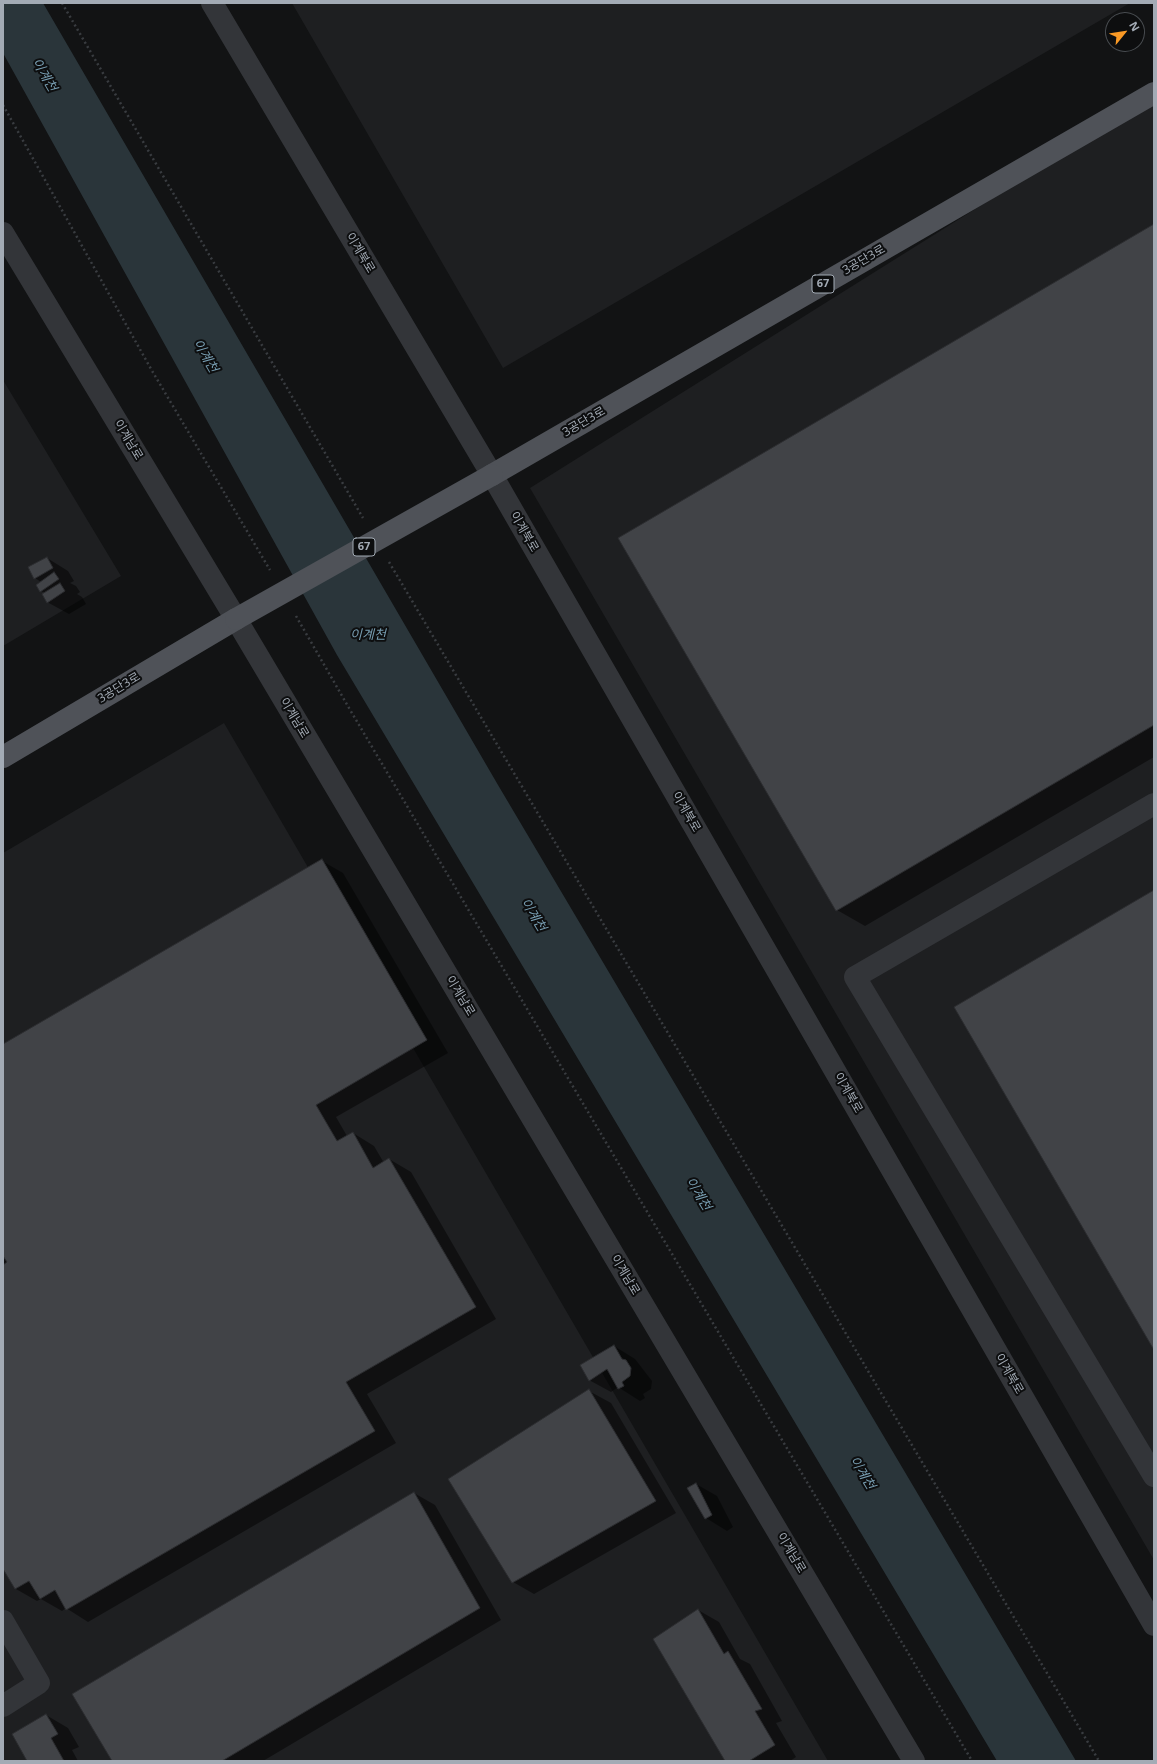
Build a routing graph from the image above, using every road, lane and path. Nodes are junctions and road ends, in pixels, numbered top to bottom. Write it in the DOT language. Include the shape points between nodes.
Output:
graph roads {
  1 [pos="62,3"];
  2 [pos="212,3"];
  3 [pos="1154,93"];
  4 [pos="3,106"];
  5 [pos="3,233"];
  6 [pos="492,475"];
  7 [pos="367,525"];
  8 [pos="387,560"];
  9 [pos="272,574"];
  10 [pos="296,614"];
  11 [pos="236,620"];
  12 [pos="3,757"];
  13 [pos="1154,804"];
  14 [pos="1154,1476"];
  15 [pos="3,1621"];
  16 [pos="1154,1625"];
  17 [pos="3,1706"];
  18 [pos="914,1761"];
  19 [pos="972,1761"];
  20 [pos="1099,1761"];
  1 -- 7 [label="path"];
  2 -- 6 [label="street, 이계북로"];
  3 -- 6 [label="main road, 3공단3로 / 67"];
  4 -- 9 [label="path" via="151,369"];
  5 -- 11 [label="street, 이계남로"];
  6 -- 11 [label="main road, 67, bridge"];
  6 -- 16 [label="street, 이계북로"];
  8 -- 20 [label="path"];
  10 -- 19 [label="path" via="349,708"];
  11 -- 12 [label="main road, 3공단3로 / 67"];
  11 -- 18 [label="street, 이계남로"];
  13 -- 14 [label="street" via="855,977"];
  15 -- 17 [label="street" via="39,1683"];
}
